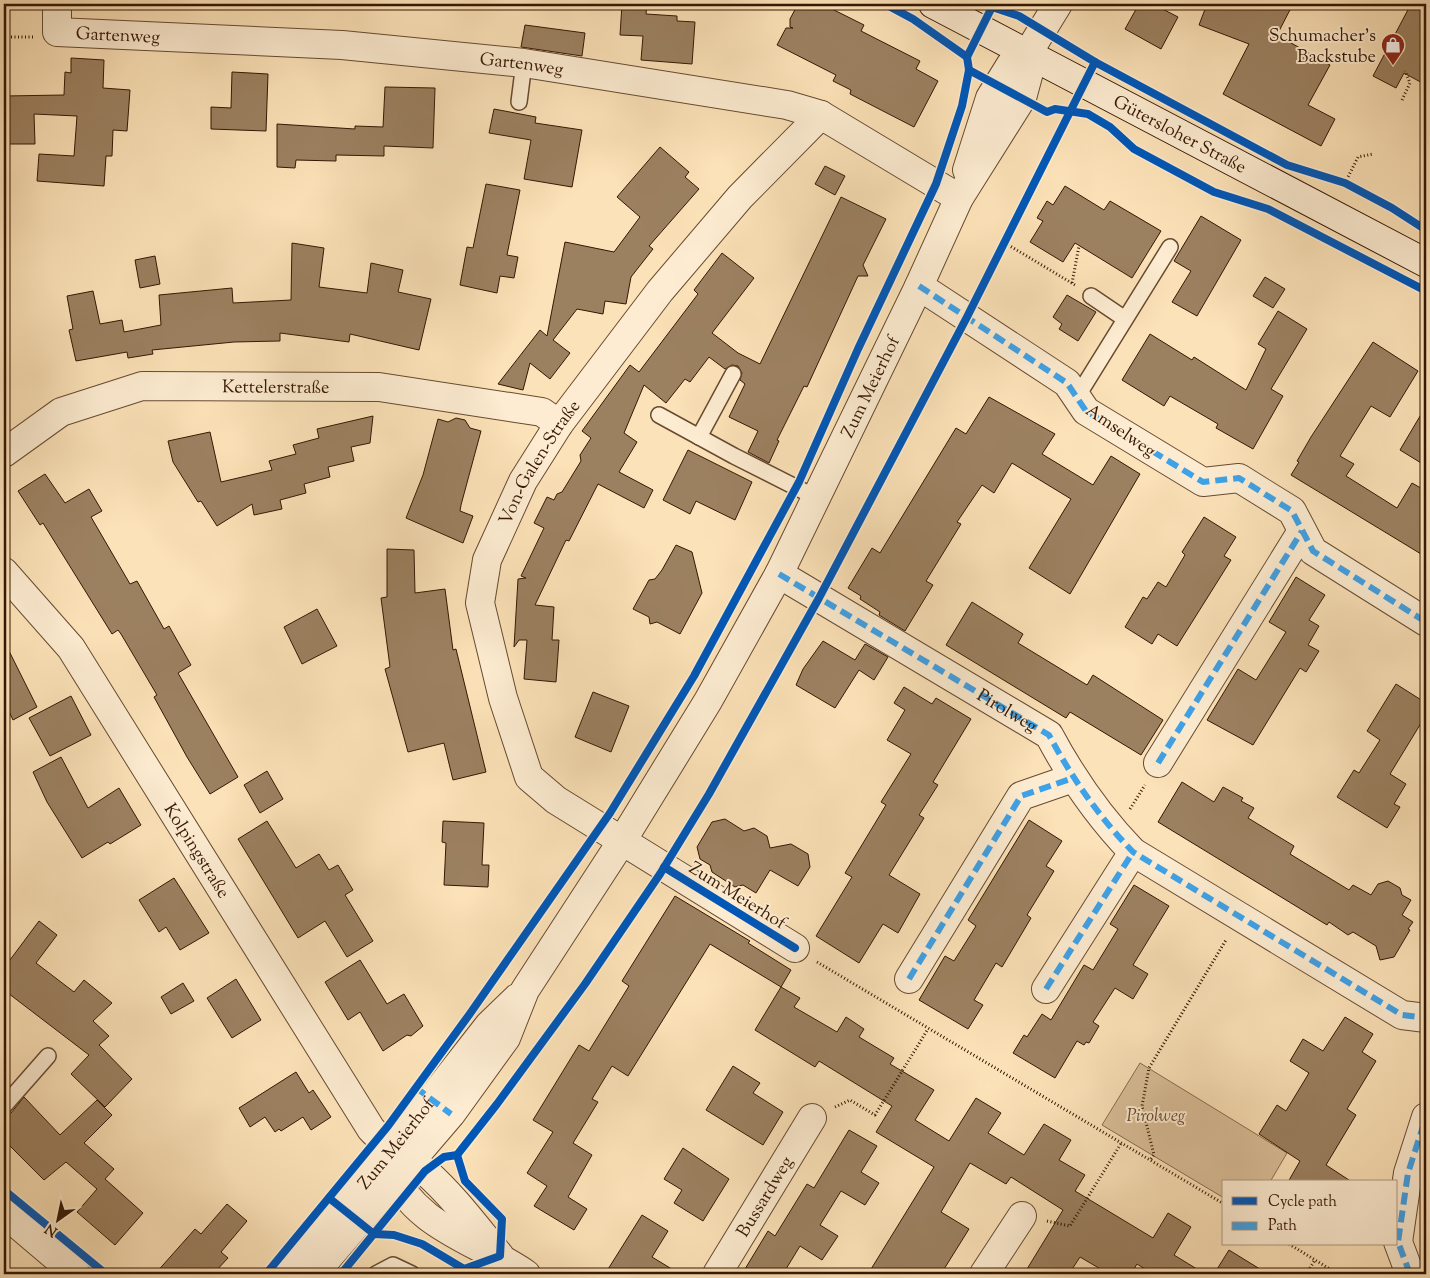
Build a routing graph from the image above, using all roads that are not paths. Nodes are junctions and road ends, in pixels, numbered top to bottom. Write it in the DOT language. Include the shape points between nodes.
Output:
graph roads {
  1 [pos="57,4"];
  2 [pos="934,4"];
  3 [pos="1058,4"];
  4 [pos="1028,53"];
  5 [pos="524,64"];
  6 [pos="519,102"];
  7 [pos="821,115"];
  8 [pos="959,198"];
  9 [pos="1170,247"];
  10 [pos="1426,262"];
  11 [pos="919,286"];
  12 [pos="1090,296"];
  13 [pos="1125,319"];
  14 [pos="733,374"];
  15 [pos="1076,397"];
  16 [pos="659,415"];
  17 [pos="560,424"];
  18 [pos="699,437"];
  19 [pos="4,453"];
  20 [pos="817,498"];
  21 [pos="1302,531"];
  22 [pos="4,572"];
  23 [pos="779,574"];
  24 [pos="1426,622"];
  25 [pos="1158,763"];
  26 [pos="1072,778"];
  27 [pos="622,841"];
  28 [pos="1133,852"];
  29 [pos="796,948"];
  30 [pos="909,978"];
  31 [pos="1046,989"];
  32 [pos="1426,1018"];
  33 [pos="48,1056"];
  34 [pos="4,1106"];
  35 [pos="1426,1117"];
  36 [pos="812,1118"];
  37 [pos="393,1157"];
  38 [pos="4,1213"];
  39 [pos="1022,1216"];
  40 [pos="491,1265"];
  41 [pos="76,1274"];
  42 [pos="288,1274"];
  43 [pos="314,1274"];
  44 [pos="376,1274"];
  45 [pos="412,1274"];
  46 [pos="526,1274"];
  47 [pos="717,1274"];
  48 [pos="984,1274"];
  49 [pos="1410,1274"];
  1 -- 5 [label="street, Gartenweg" via="56,32 342,45"];
  2 -- 4 [label="street, Gütersloher Straße"];
  3 -- 4 [label="street"];
  4 -- 8 [label="street, Zum Meierhof" via="1028,72 1022,98"];
  4 -- 10 [label="street, Gütersloher Straße"];
  5 -- 6 [label="lane"];
  5 -- 7 [label="street, Gartenweg" via="787,105"];
  7 -- 8 [label="street, Gartenweg"];
  7 -- 17 [label="street, Von-Galen-Straße" via="740,197 685,262"];
  8 -- 11 [label="street, Zum Meierhof"];
  9 -- 13 [label="lane"];
  11 -- 15 [label="street, Amselweg" via="1067,384"];
  11 -- 20 [label="street, Zum Meierhof"];
  12 -- 13 [label="lane"];
  13 -- 15 [label="lane"];
  14 -- 18 [label="lane"];
  15 -- 21 [label="street, Amselweg" via="1086,410 1203,482 1239,478 1292,511"];
  16 -- 18 [label="lane"];
  17 -- 19 [label="street, Kettelerstraße" via="542,412 378,386 142,386 61,412"];
  17 -- 27 [label="street, Von-Galen-Straße" via="523,481 487,560 480,603 502,698 529,777 548,795"];
  18 -- 20 [label="lane"];
  20 -- 23 [label="street, Zum Meierhof"];
  21 -- 24 [label="street, Amselweg" via="1313,551"];
  21 -- 25 [label="street"];
  22 -- 37 [label="street, Kolpingstraße" via="71,648"];
  23 -- 26 [label="street, Pirolweg" via="1048,735"];
  23 -- 27 [label="street, Zum Meierhof" via="708,701"];
  26 -- 28 [label="street, Pirolweg" via="1114,833"];
  26 -- 30 [label="street" via="1021,796"];
  27 -- 29 [label="street, Zum Meierhof"];
  27 -- 37 [label="street, Zum Meierhof" via="525,990 506,1038 451,1114"];
  28 -- 31 [label="street"];
  28 -- 32 [label="street, Pirolweg" via="1402,1015"];
  33 -- 34 [label="lane"];
  35 -- 49 [label="street" via="1408,1173 1398,1242"];
  36 -- 47 [label="street, Bussardweg"];
  37 -- 40 [label="street, Kolpingstraße" via="411,1204 473,1246"];
  37 -- 42 [label="street, Zum Meierhof"];
  37 -- 43 [label="street, Zum Meierhof"];
  38 -- 41 [label="street"];
  39 -- 48 [label="street"];
  40 -- 46 [label="street, Kolpingstraße"];
  44 -- 45 [label="lane" via="393,1265"];
}
